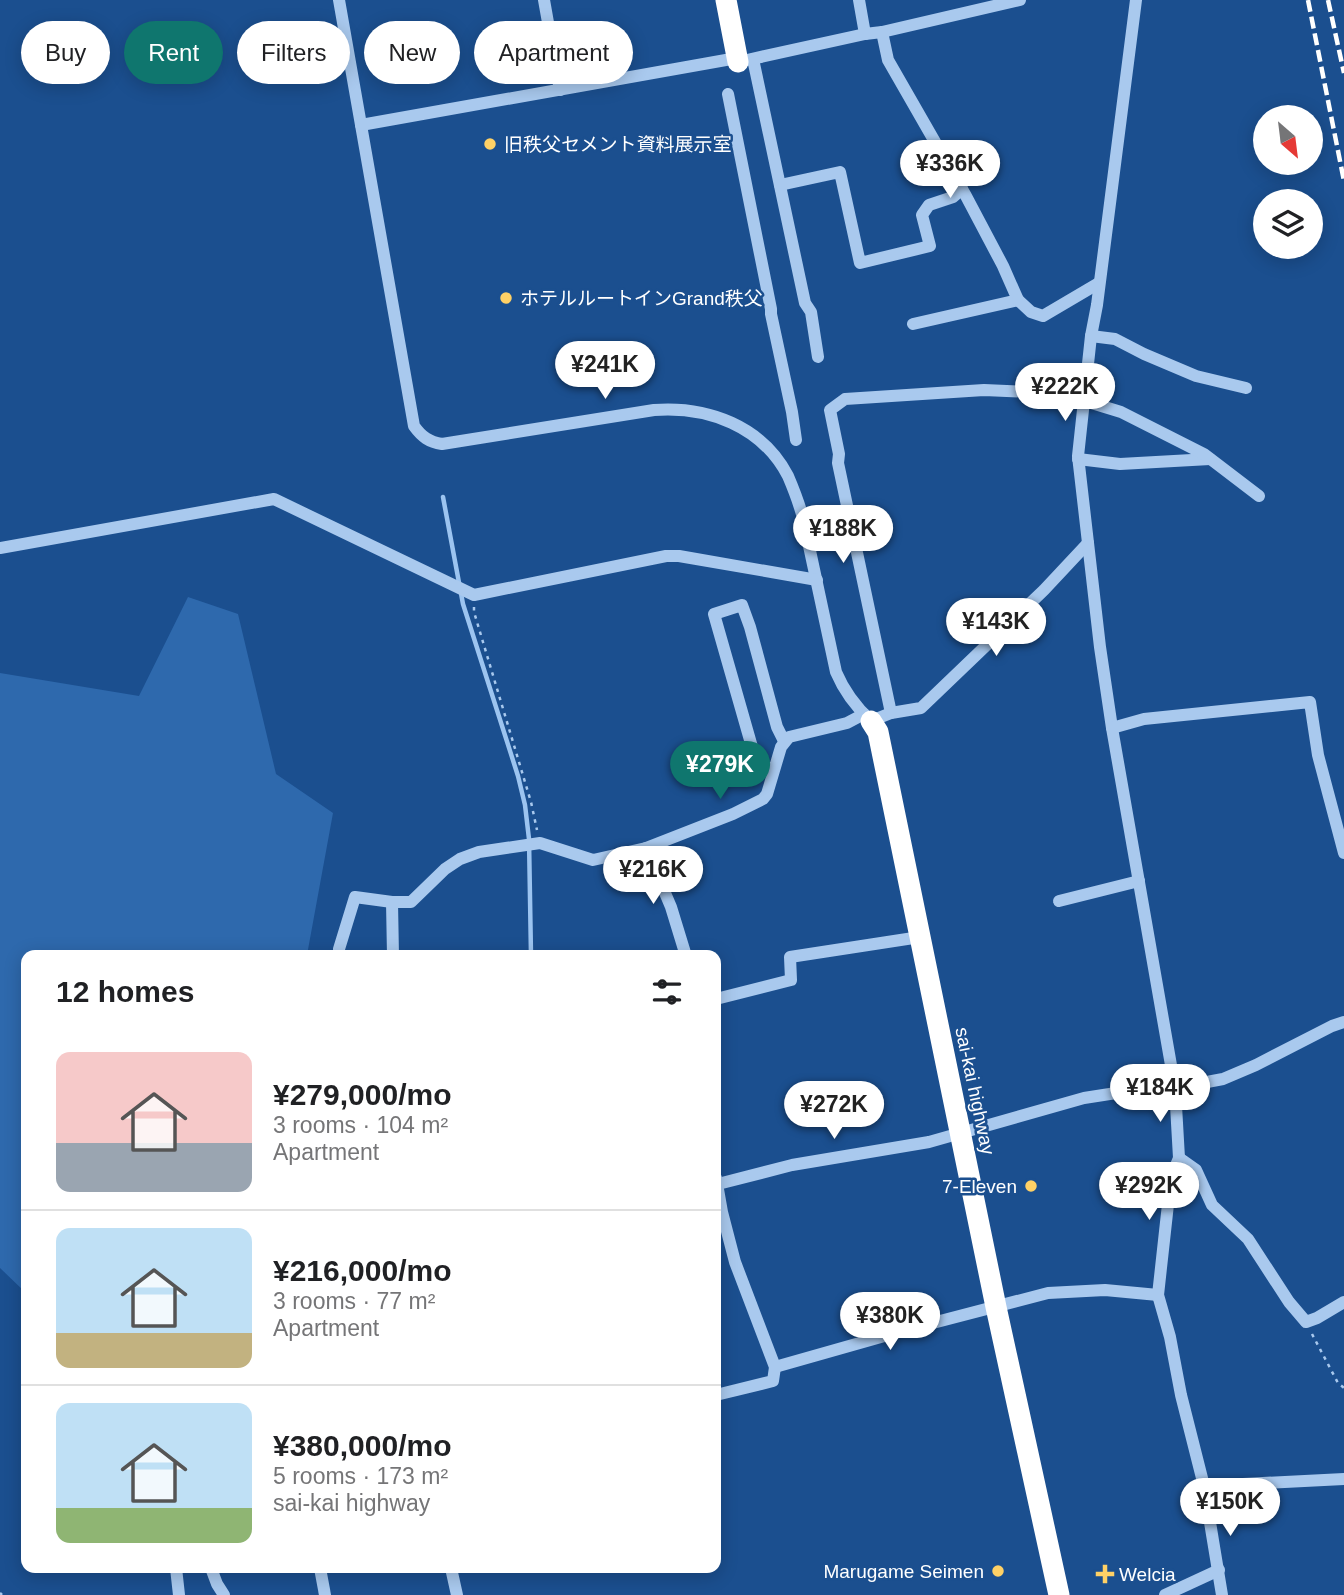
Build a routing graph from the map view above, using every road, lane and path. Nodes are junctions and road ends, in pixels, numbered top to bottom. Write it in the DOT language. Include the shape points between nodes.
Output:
graph roads {
  1 [pos="339,0"];
  2 [pos="544,0"];
  3 [pos="726,0"];
  4 [pos="859,0"];
  5 [pos="1020,0"];
  6 [pos="1136,0"];
  7 [pos="999,2"];
  8 [pos="882,32"];
  9 [pos="865,34"];
  10 [pos="743,60"];
  11 [pos="560,90"];
  12 [pos="728,93"];
  13 [pos="360,125"];
  14 [pos="780,185"];
  15 [pos="962,189"];
  16 [pos="1099,283"];
  17 [pos="1018,300"];
  18 [pos="913,324"];
  19 [pos="1091,336"];
  20 [pos="818,358"];
  21 [pos="1246,388"];
  22 [pos="1085,401"];
  23 [pos="796,440"];
  24 [pos="1078,459"];
  25 [pos="1210,459"];
  26 [pos="1259,496"];
  27 [pos="1088,543"];
  28 [pos="0,548"];
  29 [pos="817,580"];
  30 [pos="474,595"];
  31 [pos="875,716"];
  32 [pos="1112,728"];
  33 [pos="784,741"];
  34 [pos="774,768"];
  35 [pos="540,843"];
  36 [pos="646,848"];
  37 [pos="1344,853"];
  38 [pos="1139,881"];
  39 [pos="1059,901"];
  40 [pos="392,902"];
  41 [pos="920,937"];
  42 [pos="339,950"];
  43 [pos="393,950"];
  44 [pos="684,950"];
  45 [pos="721,998"];
  46 [pos="1344,1022"];
  47 [pos="1175,1088"];
  48 [pos="960,1134"];
  49 [pos="1179,1158"];
  50 [pos="721,1180"];
  51 [pos="721,1219"];
  52 [pos="1158,1296"];
  53 [pos="1344,1301"];
  54 [pos="996,1307"];
  55 [pos="1306,1322"];
  56 [pos="775,1367"];
  57 [pos="1344,1388"];
  58 [pos="721,1394"];
  59 [pos="1344,1479"];
  60 [pos="1204,1486"];
  61 [pos="1219,1570"];
  62 [pos="176,1573"];
  63 [pos="213,1573"];
  64 [pos="321,1573"];
  65 [pos="452,1573"];
  66 [pos="178,1595"];
  67 [pos="224,1595"];
  68 [pos="325,1595"];
  69 [pos="457,1595"];
  70 [pos="1059,1595"];
  71 [pos="1165,1595"];
  72 [pos="1222,1595"];
  1 -- 13 [label="street"];
  2 -- 11 [label="street"];
  3 -- 10 [label="highway"];
  4 -- 9 [label="street"];
  5 -- 7 [label="street"];
  6 -- 16 [label="street"];
  7 -- 8 [label="street"];
  8 -- 9 [label="street"];
  8 -- 15 [label="street" via="888,60"];
  9 -- 10 [label="street"];
  10 -- 11 [label="street"];
  10 -- 14 [label="street"];
  11 -- 13 [label="street"];
  12 -- 23 [label="street"];
  13 -- 29 [label="street" via="414,426 420,435 442,444 675,408 722,418 761,442 787,474 803,517"];
  14 -- 15 [label="street" via="840,173 860,263 930,246 922,215 929,205"];
  14 -- 20 [label="street"];
  15 -- 17 [label="street"];
  16 -- 17 [label="street" via="1043,317"];
  16 -- 19 [label="street"];
  17 -- 18 [label="street"];
  19 -- 21 [label="street" via="1115,339 1196,376"];
  19 -- 22 [label="street"];
  22 -- 24 [label="street"];
  22 -- 25 [label="street" via="1121,412"];
  22 -- 31 [label="street" via="984,390 845,399 830,410"];
  24 -- 25 [label="street" via="1120,464"];
  24 -- 27 [label="street"];
  25 -- 26 [label="street"];
  27 -- 31 [label="street" via="921,708"];
  27 -- 32 [label="street"];
  28 -- 30 [label="street" via="274,499"];
  29 -- 30 [label="street" via="666,555"];
  29 -- 31 [label="street" via="836,672 851,700"];
  30 -- 35 [label="path" via="474,612"];
  31 -- 33 [label="street"];
  31 -- 41 [label="highway, sai-kai highway"];
  32 -- 37 [label="street" via="1144,719 1310,702 1318,755"];
  32 -- 38 [label="street"];
  33 -- 34 [label="street"];
  33 -- 34 [label="street" via="741,606 714,614 758,768"];
  34 -- 36 [label="street" via="763,799"];
  35 -- 36 [label="street" via="593,860"];
  35 -- 40 [label="street" via="460,859 411,902"];
  36 -- 44 [label="street"];
  38 -- 39 [label="street"];
  38 -- 47 [label="street"];
  40 -- 42 [label="street" via="355,897"];
  40 -- 43 [label="street"];
  41 -- 45 [label="street" via="790,957 791,980"];
  41 -- 48 [label="highway, sai-kai highway"];
  46 -- 47 [label="street" via="1223,1079"];
  47 -- 48 [label="street" via="1084,1098"];
  47 -- 49 [label="street"];
  48 -- 50 [label="street"];
  48 -- 54 [label="highway, sai-kai highway"];
  49 -- 52 [label="street" via="1171,1177"];
  49 -- 55 [label="street" via="1196,1170 1212,1205 1248,1239"];
  51 -- 56 [label="street"];
  52 -- 54 [label="street" via="1105,1290 1048,1293"];
  52 -- 60 [label="street"];
  53 -- 55 [label="street"];
  54 -- 56 [label="street"];
  54 -- 70 [label="highway, sai-kai highway"];
  55 -- 57 [label="path"];
  56 -- 58 [label="street" via="774,1381"];
  59 -- 60 [label="street"];
  60 -- 61 [label="street"];
  61 -- 71 [label="street"];
  61 -- 72 [label="street"];
  62 -- 66 [label="street"];
  63 -- 67 [label="street"];
  64 -- 68 [label="street"];
  65 -- 69 [label="street"];
}
